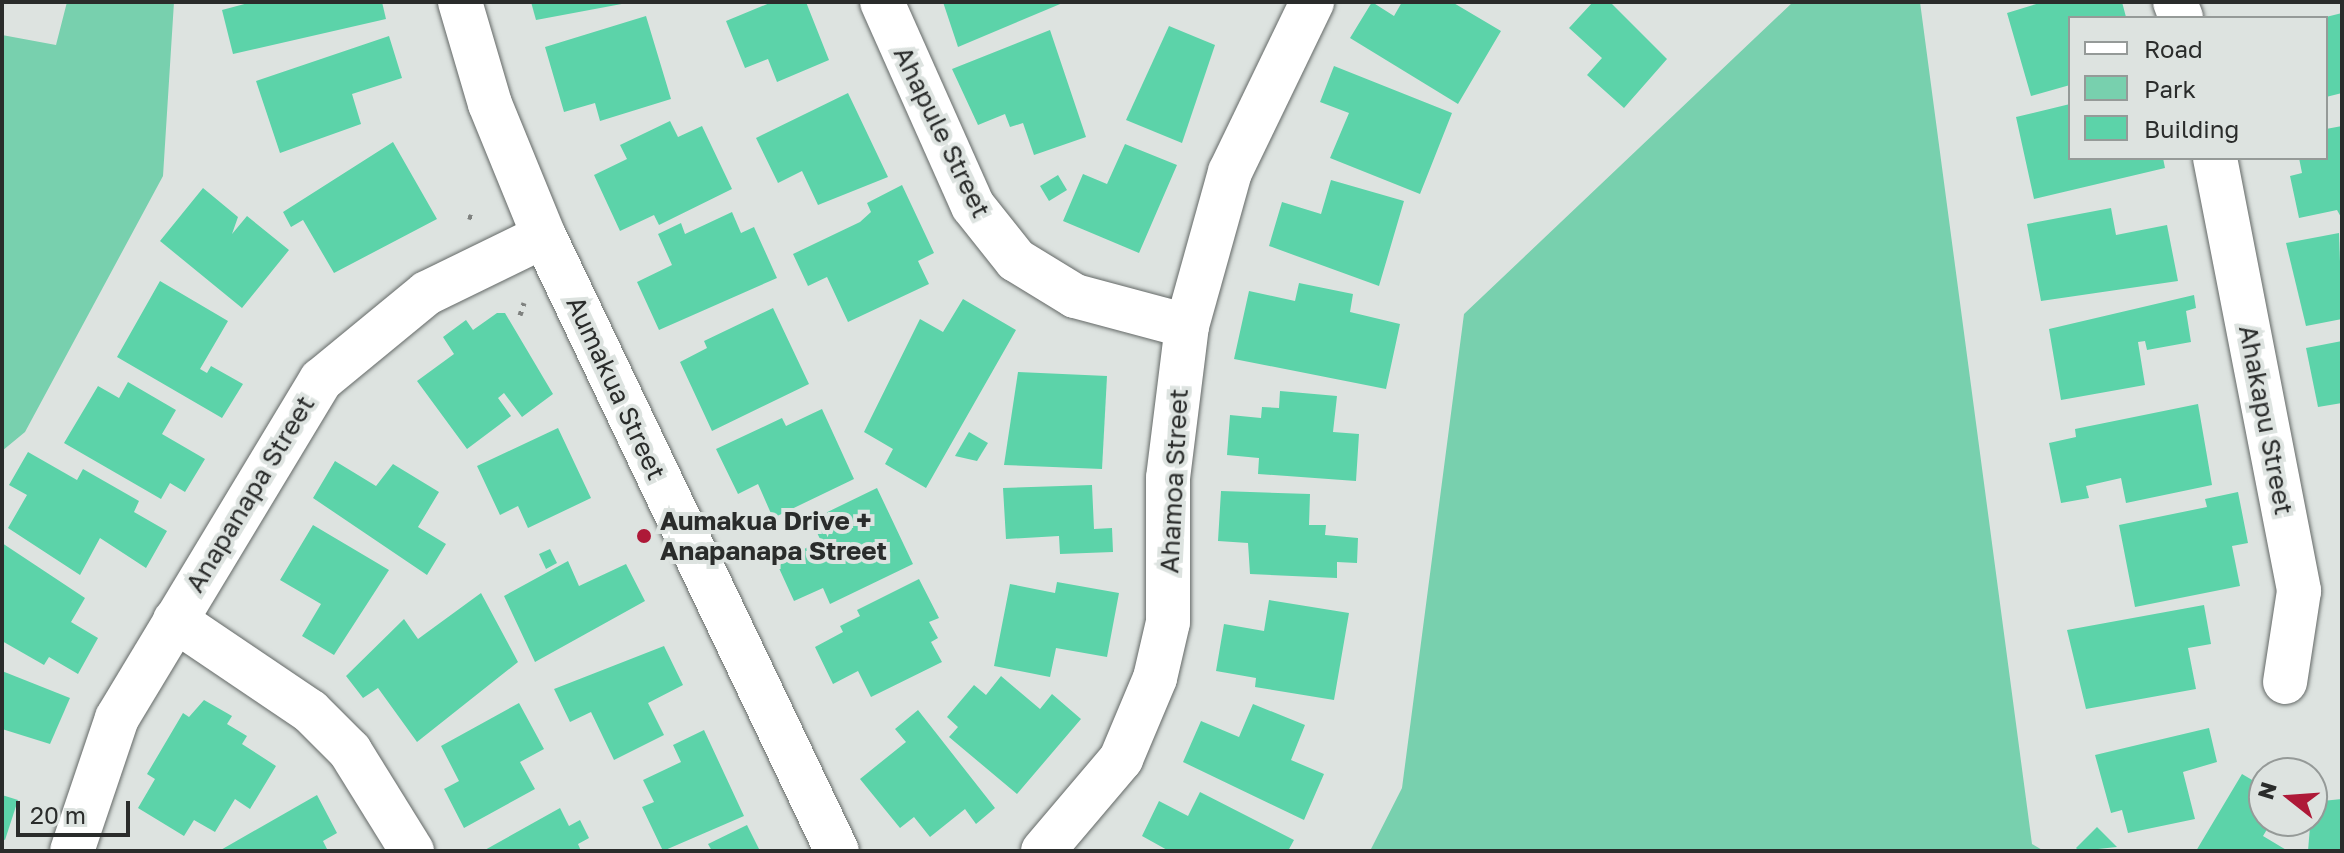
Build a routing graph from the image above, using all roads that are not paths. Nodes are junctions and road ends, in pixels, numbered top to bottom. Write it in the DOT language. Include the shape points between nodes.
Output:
graph roads {
  1 [pos="460,2"];
  2 [pos="882,2"];
  3 [pos="1312,2"];
  4 [pos="2215,160"];
  5 [pos="544,236"];
  6 [pos="1187,326"];
  7 [pos="175,620"];
  8 [pos="2285,682"];
  9 [pos="72,851"];
  10 [pos="412,851"];
  11 [pos="837,851"];
  12 [pos="1043,851"];
  1 -- 5 [label="street, Aumakua Street" via="490,104"];
  2 -- 6 [label="street, Ahapule Street" via="973,206 1016,260 1075,296"];
  3 -- 6 [label="street, Ahamoa Street" via="1230,172"];
  4 -- 8 [label="street, Ahakapu Street" via="2299,591"];
  5 -- 7 [label="street, Anapanapa Street" via="427,293 347,352 295,414"];
  5 -- 11 [label="street, Aumakua Street"];
  6 -- 12 [label="street, Ahamoa Street" via="1168,478 1168,622 1155,678 1121,759"];
  7 -- 9 [label="street, Anapanapa Street" via="96,765"];
  7 -- 10 [label="street" via="310,711 350,751"];
}
